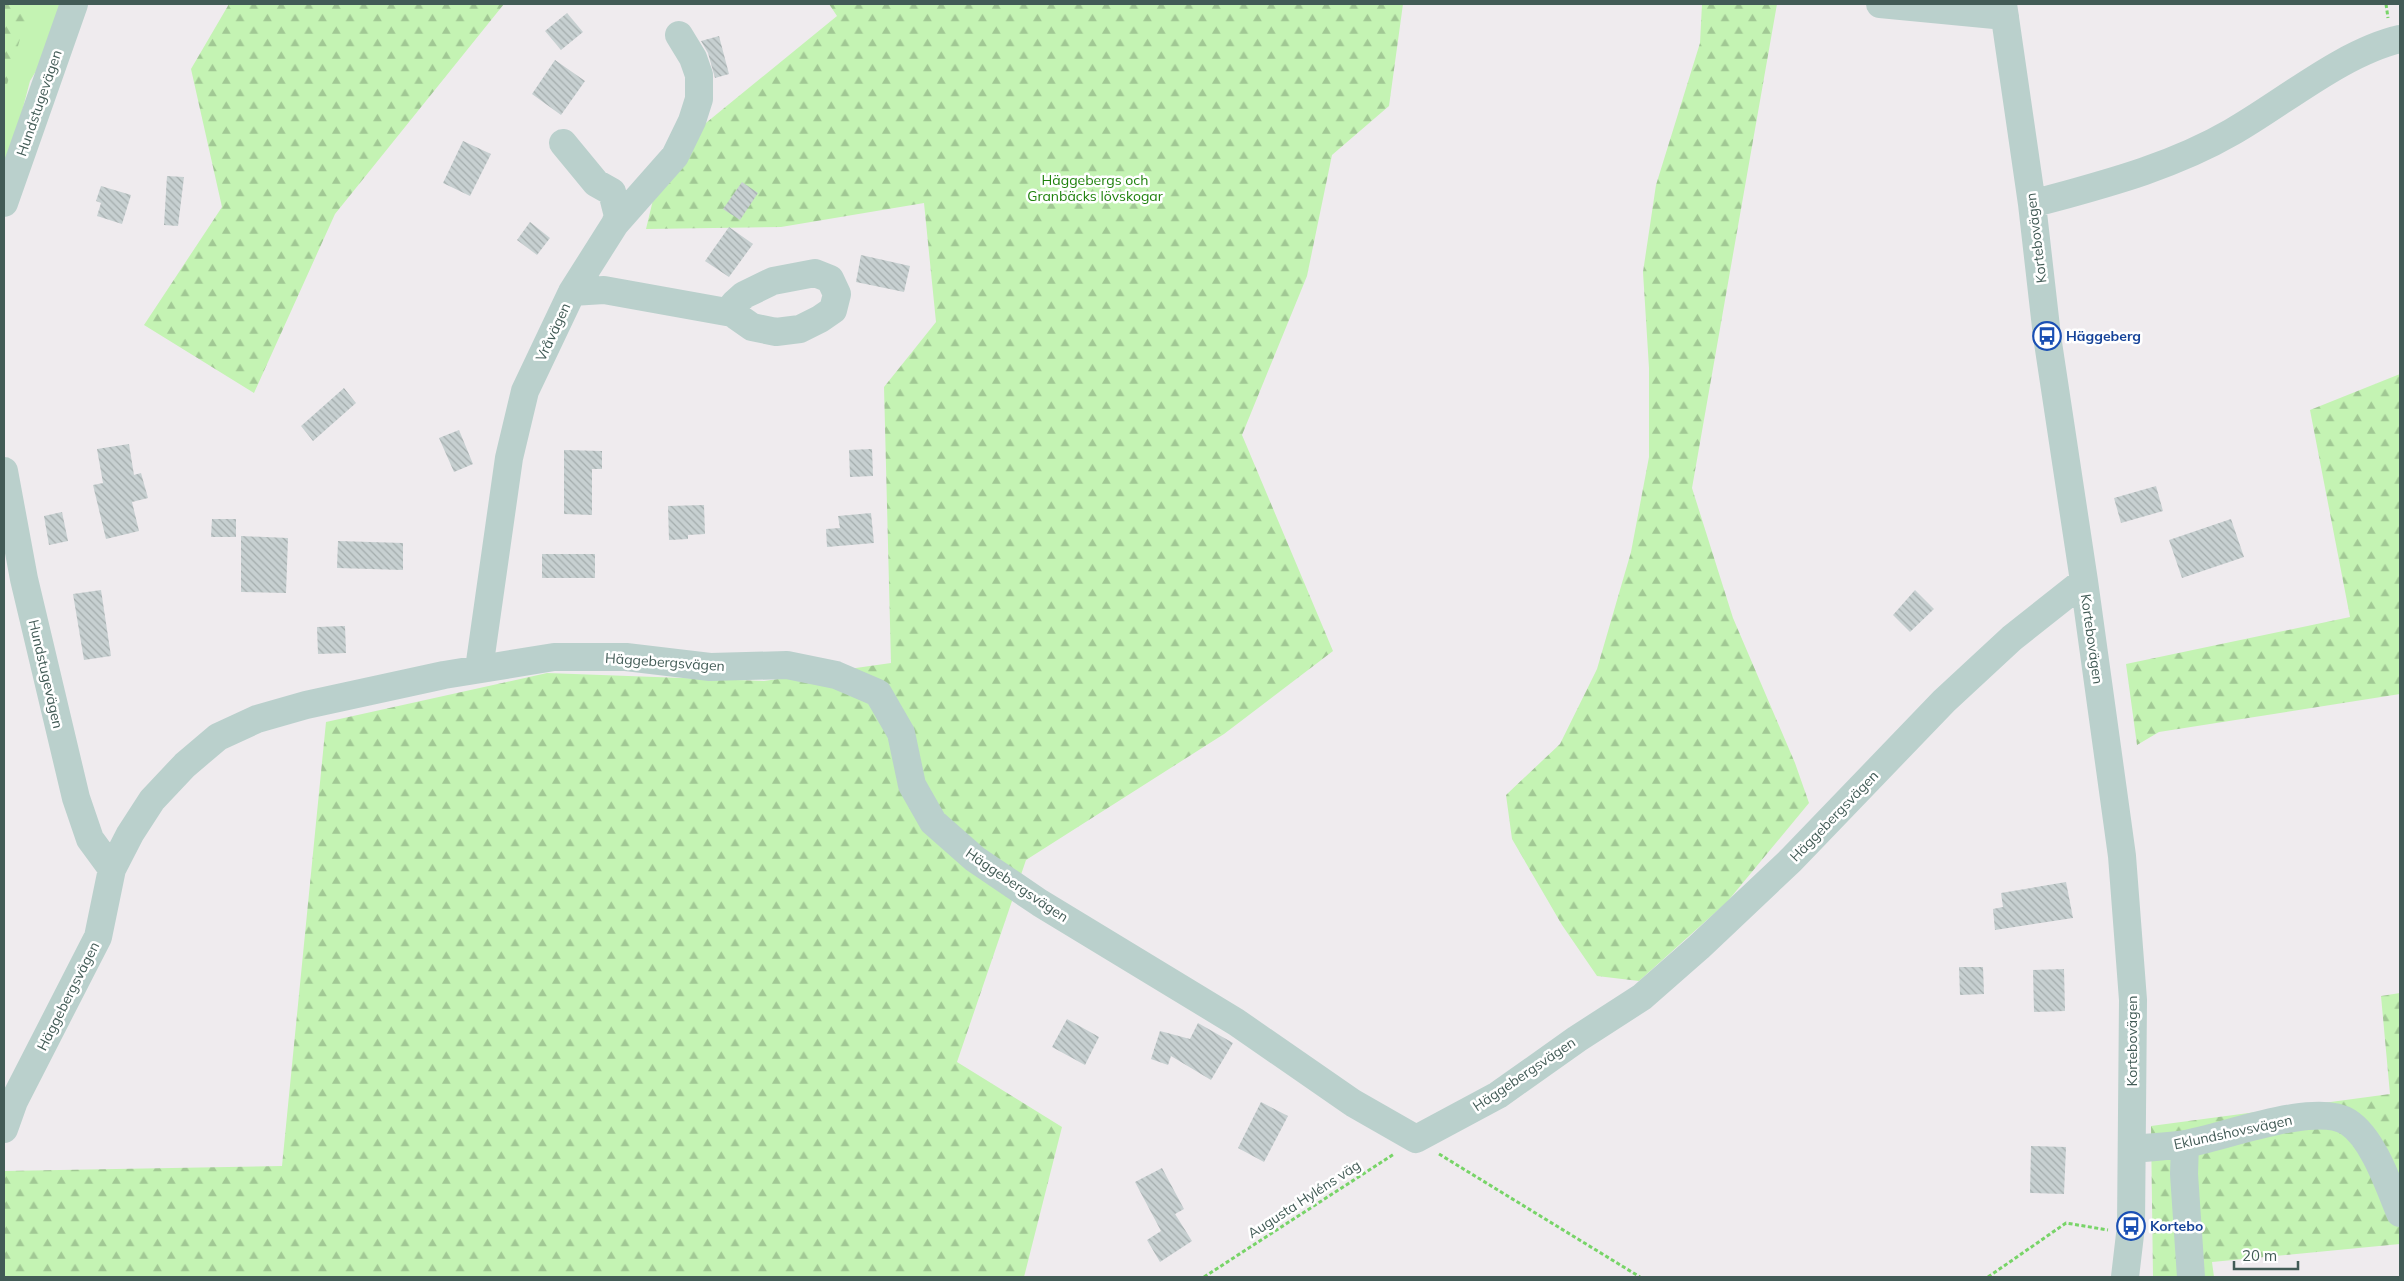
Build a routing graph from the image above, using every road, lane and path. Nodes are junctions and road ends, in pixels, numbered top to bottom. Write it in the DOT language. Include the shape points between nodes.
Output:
graph roads {
  1 [pos="74,4"];
  2 [pos="1880,4"];
  3 [pos="2004,10"];
  4 [pos="679,35"];
  5 [pos="2400,39"];
  6 [pos="563,143"];
  7 [pos="4,203"];
  8 [pos="2032,204"];
  9 [pos="615,224"];
  10 [pos="572,292"];
  11 [pos="732,313"];
  12 [pos="4,471"];
  13 [pos="2084,581"];
  14 [pos="479,669"];
  15 [pos="112,869"];
  16 [pos="4,1129"];
  17 [pos="1416,1139"];
  18 [pos="2185,1144"];
  19 [pos="2132,1149"];
  20 [pos="2400,1213"];
  21 [pos="2130,1234"];
  22 [pos="1204,1277"];
  23 [pos="1640,1277"];
  24 [pos="1988,1277"];
  25 [pos="2125,1277"];
  26 [pos="2191,1277"];
  1 -- 7 [label="street, Hundstugevägen"];
  2 -- 3 [label="street"];
  3 -- 8 [label="street, Kortebovägen"];
  4 -- 9 [label="street, Vråvägen" via="700,75 700,99 675,156"];
  5 -- 8 [label="street" via="2361,53 2231,133 2154,169"];
  6 -- 9 [label="street" via="596,183 612,192 618,216"];
  8 -- 13 [label="street, Kortebovägen" via="2047,336"];
  9 -- 10 [label="street, Vråvägen"];
  10 -- 11 [label="street" via="604,290"];
  10 -- 14 [label="street, Vråvägen" via="525,391 520,409 509,458"];
  12 -- 15 [label="street, Hundstugevägen" via="24,579 76,798 90,838"];
  13 -- 17 [label="street, Häggebergsvägen" via="2012,638 1944,700 1791,860 1699,948 1642,997 1498,1095"];
  13 -- 19 [label="street, Kortebovägen" via="2122,856 2133,1000"];
  14 -- 15 [label="street, Häggebergsvägen" via="306,705 257,719 218,737 185,764 152,800"];
  14 -- 17 [label="street, Häggebergsvägen" via="554,657 626,657 710,667 788,665 836,675 878,693 901,733 912,785 933,822 975,859 1074,924 1236,1022 1353,1104"];
  15 -- 16 [label="street, Häggebergsvägen" via="98,937 14,1101"];
  17 -- 22 [label="path, Augusta Hyléns väg"];
  17 -- 23 [label="path"];
  18 -- 19 [label="street, Eklundshovsvägen"];
  18 -- 20 [label="street, Eklundshovsvägen" via="2257,1124 2307,1117 2329,1117 2347,1122 2363,1136"];
  18 -- 26 [label="street"];
  19 -- 21 [label="street, Kortebovägen"];
  21 -- 24 [label="path" via="2066,1223"];
  21 -- 25 [label="street, Kortebovägen"];
}
